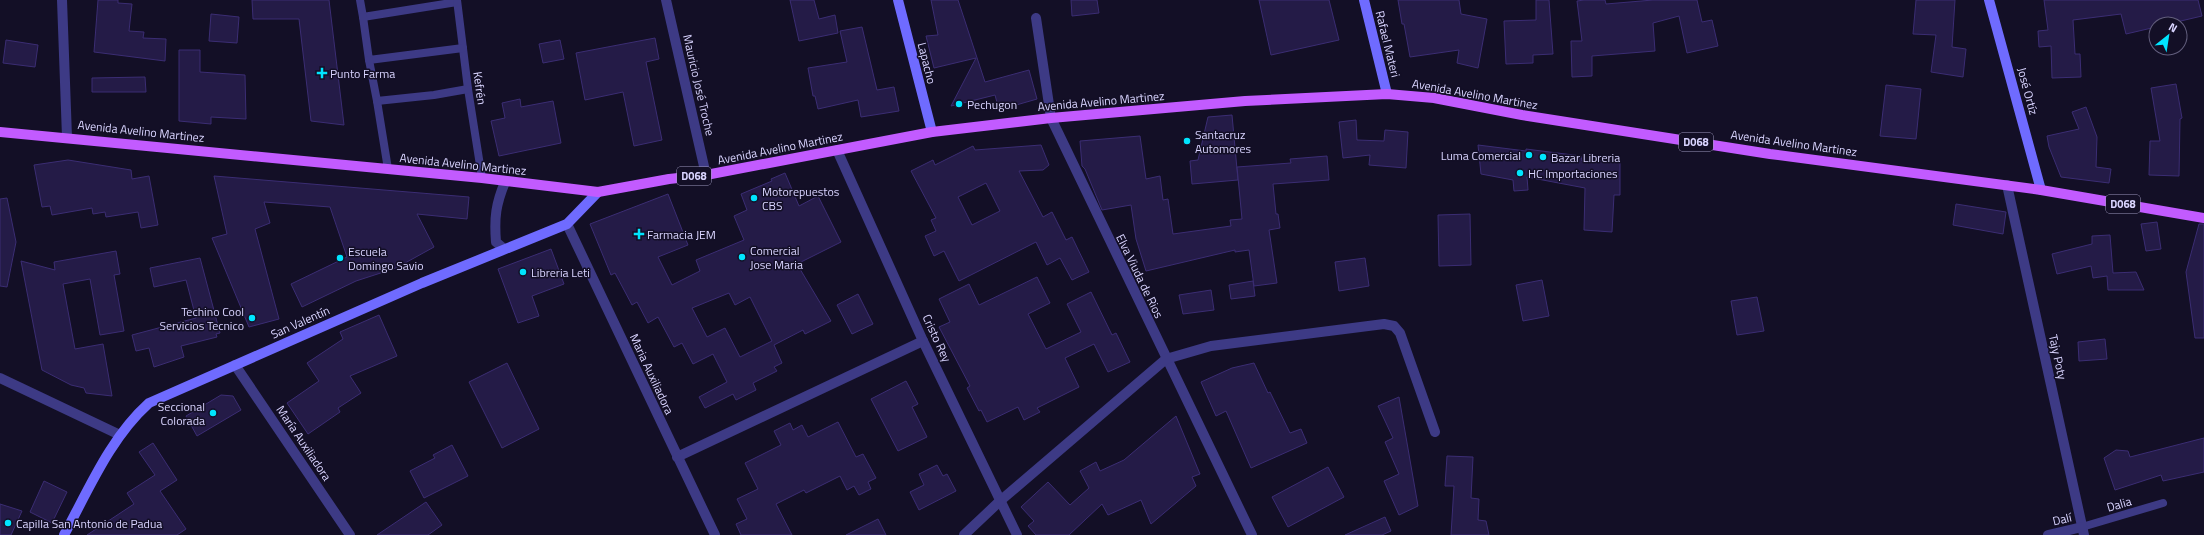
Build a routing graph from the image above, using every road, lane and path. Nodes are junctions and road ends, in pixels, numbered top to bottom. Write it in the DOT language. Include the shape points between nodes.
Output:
graph roads {
  1 [pos="62,0"];
  2 [pos="360,0"];
  3 [pos="666,0"];
  4 [pos="898,0"];
  5 [pos="1364,0"];
  6 [pos="1989,0"];
  7 [pos="457,1"];
  8 [pos="363,17"];
  9 [pos="1036,18"];
  10 [pos="463,48"];
  11 [pos="369,60"];
  12 [pos="468,89"];
  13 [pos="1387,94"];
  14 [pos="377,101"];
  15 [pos="1051,118"];
  16 [pos="0,132"];
  17 [pos="932,132"];
  18 [pos="67,137"];
  19 [pos="836,150"];
  20 [pos="388,169"];
  21 [pos="706,175"];
  22 [pos="482,178"];
  23 [pos="505,182"];
  24 [pos="2007,185"];
  25 [pos="2041,190"];
  26 [pos="598,192"];
  27 [pos="2204,218"];
  28 [pos="567,224"];
  29 [pos="503,248"];
  30 [pos="923,341"];
  31 [pos="1166,359"];
  32 [pos="235,365"];
  33 [pos="0,378"];
  34 [pos="1435,432"];
  35 [pos="120,435"];
  36 [pos="677,457"];
  37 [pos="1000,501"];
  38 [pos="2163,503"];
  39 [pos="2083,531"];
  40 [pos="64,535"];
  41 [pos="350,535"];
  42 [pos="715,535"];
  43 [pos="964,535"];
  44 [pos="1017,535"];
  45 [pos="1252,535"];
  46 [pos="2048,535"];
  1 -- 18 [label="street"];
  2 -- 8 [label="lane"];
  3 -- 21 [label="street, Mauricio José Troche"];
  4 -- 17 [label="main road, Lapacho"];
  5 -- 13 [label="main road, Rafael Materi"];
  6 -- 25 [label="main road, José Ortíz"];
  7 -- 8 [label="lane"];
  7 -- 10 [label="lane, Kefrén"];
  8 -- 11 [label="lane"];
  9 -- 15 [label="street, Elva Viuda de Rios"];
  10 -- 11 [label="lane"];
  10 -- 12 [label="lane, Kefrén"];
  11 -- 14 [label="lane"];
  12 -- 14 [label="lane"];
  12 -- 22 [label="lane, Kefrén"];
  13 -- 15 [label="main road, Avenida Avelino Martinez / D068" via="1245,101"];
  13 -- 24 [label="main road, Avenida Avelino Martinez / D068" via="1434,98 1522,115 1770,154"];
  14 -- 20 [label="lane"];
  15 -- 17 [label="main road, Avenida Avelino Martinez / D068"];
  15 -- 31 [label="street, Elva Viuda de Rios"];
  16 -- 18 [label="main road, Avenida Avelino Martinez / D068"];
  17 -- 19 [label="main road, Avenida Avelino Martinez / D068"];
  18 -- 20 [label="main road, Avenida Avelino Martinez / D068"];
  19 -- 21 [label="main road, Avenida Avelino Martinez / D068"];
  19 -- 30 [label="street, Cristo Rey"];
  20 -- 22 [label="main road, Avenida Avelino Martinez / D068"];
  21 -- 26 [label="main road, Avenida Avelino Martinez / D068"];
  22 -- 23 [label="main road, Avenida Avelino Martinez / D068"];
  23 -- 26 [label="main road, Avenida Avelino Martinez / D068"];
  23 -- 29 [label="street" via="494,219 496,242"];
  24 -- 25 [label="main road, Avenida Avelino Martinez / D068"];
  24 -- 39 [label="street, Tajy Poty"];
  25 -- 27 [label="main road, Avenida Avelino Martinez / D068"];
  26 -- 28 [label="main road, San Valentín"];
  28 -- 29 [label="main road, San Valentín"];
  28 -- 36 [label="street, Maria Auxiliadora"];
  29 -- 32 [label="main road, San Valentín"];
  30 -- 36 [label="street"];
  30 -- 37 [label="street, Cristo Rey"];
  31 -- 34 [label="street" via="1211,346 1384,324 1394,326 1400,333"];
  31 -- 37 [label="street"];
  31 -- 45 [label="street, Elva Viuda de Rios"];
  32 -- 35 [label="main road, San Valentín" via="149,403"];
  32 -- 41 [label="street, María Auxiliadora"];
  33 -- 35 [label="street"];
  35 -- 40 [label="main road, San Valentín"];
  36 -- 42 [label="street, Maria Auxiliadora"];
  37 -- 43 [label="street"];
  37 -- 44 [label="street, Cristo Rey"];
  38 -- 39 [label="lane, Dalia"];
  39 -- 46 [label="street, Dalí"];
}
